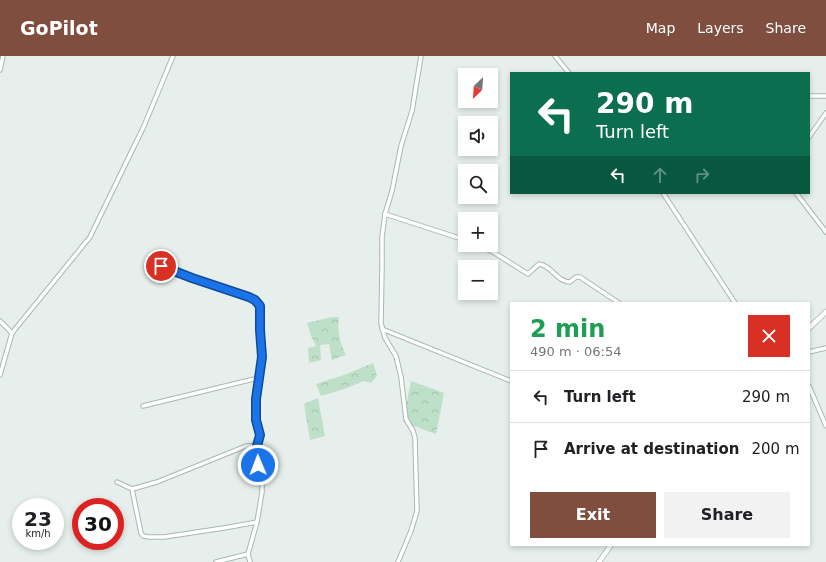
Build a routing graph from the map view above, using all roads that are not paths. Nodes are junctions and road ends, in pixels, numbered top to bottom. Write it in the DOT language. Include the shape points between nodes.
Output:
graph roads {
  1 [pos="3,56"];
  2 [pos="173,56"];
  3 [pos="421,56"];
  4 [pos="555,56"];
  5 [pos="0,70"];
  6 [pos="568,72"];
  7 [pos="810,96"];
  8 [pos="826,96"];
  9 [pos="826,113"];
  10 [pos="810,136"];
  11 [pos="664,194"];
  12 [pos="797,194"];
  13 [pos="385,214"];
  14 [pos="826,232"];
  15 [pos="458,238"];
  16 [pos="493,252"];
  17 [pos="161,266"];
  18 [pos="617,302"];
  19 [pos="734,302"];
  20 [pos="826,312"];
  21 [pos="0,321"];
  22 [pos="810,327"];
  23 [pos="382,329"];
  24 [pos="12,333"];
  25 [pos="826,348"];
  26 [pos="810,352"];
  27 [pos="0,375"];
  28 [pos="258,378"];
  29 [pos="510,381"];
  30 [pos="810,388"];
  31 [pos="143,406"];
  32 [pos="826,426"];
  33 [pos="257,446"];
  34 [pos="117,482"];
  35 [pos="132,490"];
  36 [pos="257,522"];
  37 [pos="610,546"];
  38 [pos="248,554"];
  39 [pos="216,562"];
  40 [pos="250,562"];
  41 [pos="398,562"];
  42 [pos="599,562"];
  1 -- 5 [label="street"];
  2 -- 24 [label="street" via="144,126 90,237"];
  3 -- 13 [label="street" via="412,111"];
  4 -- 6 [label="street"];
  7 -- 8 [label="street"];
  9 -- 10 [label="street"];
  11 -- 19 [label="street"];
  12 -- 14 [label="street"];
  13 -- 15 [label="street"];
  13 -- 23 [label="street" via="382,237"];
  16 -- 18 [label="street" via="528,274 538,264 568,282 578,276"];
  17 -- 28 [label="street" via="255,300 260,306 262,357"];
  20 -- 22 [label="street"];
  21 -- 24 [label="street"];
  23 -- 29 [label="street"];
  23 -- 41 [label="street" via="396,356 406,419 415,438 417,510"];
  24 -- 27 [label="street"];
  25 -- 26 [label="street"];
  28 -- 31 [label="street"];
  28 -- 33 [label="street" via="256,420 260,435"];
  30 -- 32 [label="street"];
  33 -- 35 [label="street" via="246,446"];
  33 -- 36 [label="street" via="262,492"];
  34 -- 35 [label="street"];
  35 -- 36 [label="street" via="141,533 146,537"];
  36 -- 38 [label="street"];
  37 -- 42 [label="street"];
  38 -- 39 [label="street"];
  38 -- 40 [label="street"];
}
